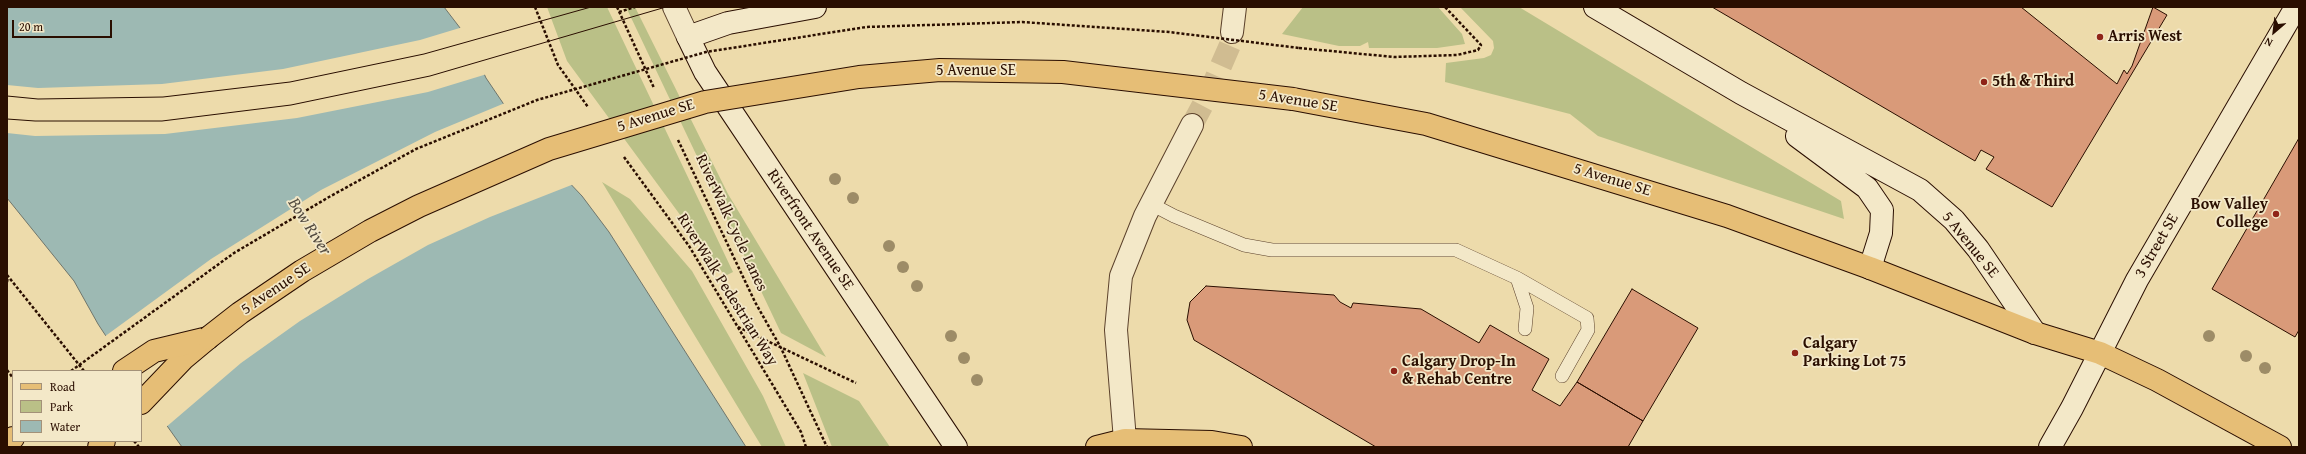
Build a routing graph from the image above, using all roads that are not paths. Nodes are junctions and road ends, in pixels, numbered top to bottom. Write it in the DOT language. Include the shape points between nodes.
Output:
graph roads {
  1 [pos="674,7"];
  2 [pos="815,7"];
  3 [pos="1234,7"];
  4 [pos="1595,7"];
  5 [pos="2296,7"];
  6 [pos="1232,32"];
  7 [pos="688,37"];
  8 [pos="1741,93"];
  9 [pos="1192,125"];
  10 [pos="1152,204"];
  11 [pos="1870,268"];
  12 [pos="1517,278"];
  13 [pos="1525,329"];
  14 [pos="2035,333"];
  15 [pos="208,338"];
  16 [pos="2100,353"];
  17 [pos="126,370"];
  18 [pos="1562,376"];
  19 [pos="142,402"];
  20 [pos="1125,440"];
  21 [pos="956,447"];
  22 [pos="1097,447"];
  23 [pos="1241,447"];
  24 [pos="2050,447"];
  25 [pos="2280,447"];
  1 -- 7 [label="street, Riverfront Avenue SE"];
  2 -- 7 [label="street" via="728,23"];
  3 -- 6 [label="street"];
  4 -- 8 [label="street, 5 Avenue SE"];
  5 -- 16 [label="street, 3 Street SE" via="2137,280"];
  7 -- 21 [label="street, Riverfront Avenue SE" via="714,85"];
  8 -- 11 [label="street, 5 Avenue SE" via="1867,188 1882,210 1881,233"];
  8 -- 14 [label="street, 5 Avenue SE" via="1920,190 1954,220 1978,249"];
  9 -- 10 [label="street"];
  10 -- 12 [label="lane" via="1174,216 1244,245 1272,250 1456,250"];
  10 -- 20 [label="street" via="1121,276 1116,330"];
  11 -- 14 [label="main road, 5 Avenue SE"];
  11 -- 15 [label="main road, 5 Avenue SE, bridge" via="1727,216 1426,124 1293,99 1063,72 940,70 858,77 705,102 549,149 419,206 370,231 302,271"];
  12 -- 13 [label="lane" via="1527,308"];
  12 -- 18 [label="lane" via="1587,318 1588,330"];
  14 -- 16 [label="main road, 5 Avenue SE"];
  15 -- 17 [label="main road" via="154,351"];
  15 -- 19 [label="main road, 5 Avenue SE" via="184,358"];
  16 -- 24 [label="street, 3 Street SE"];
  16 -- 25 [label="main road, 5 Avenue SE"];
  20 -- 22 [label="main road"];
  20 -- 23 [label="main road" via="1212,442"];
}
